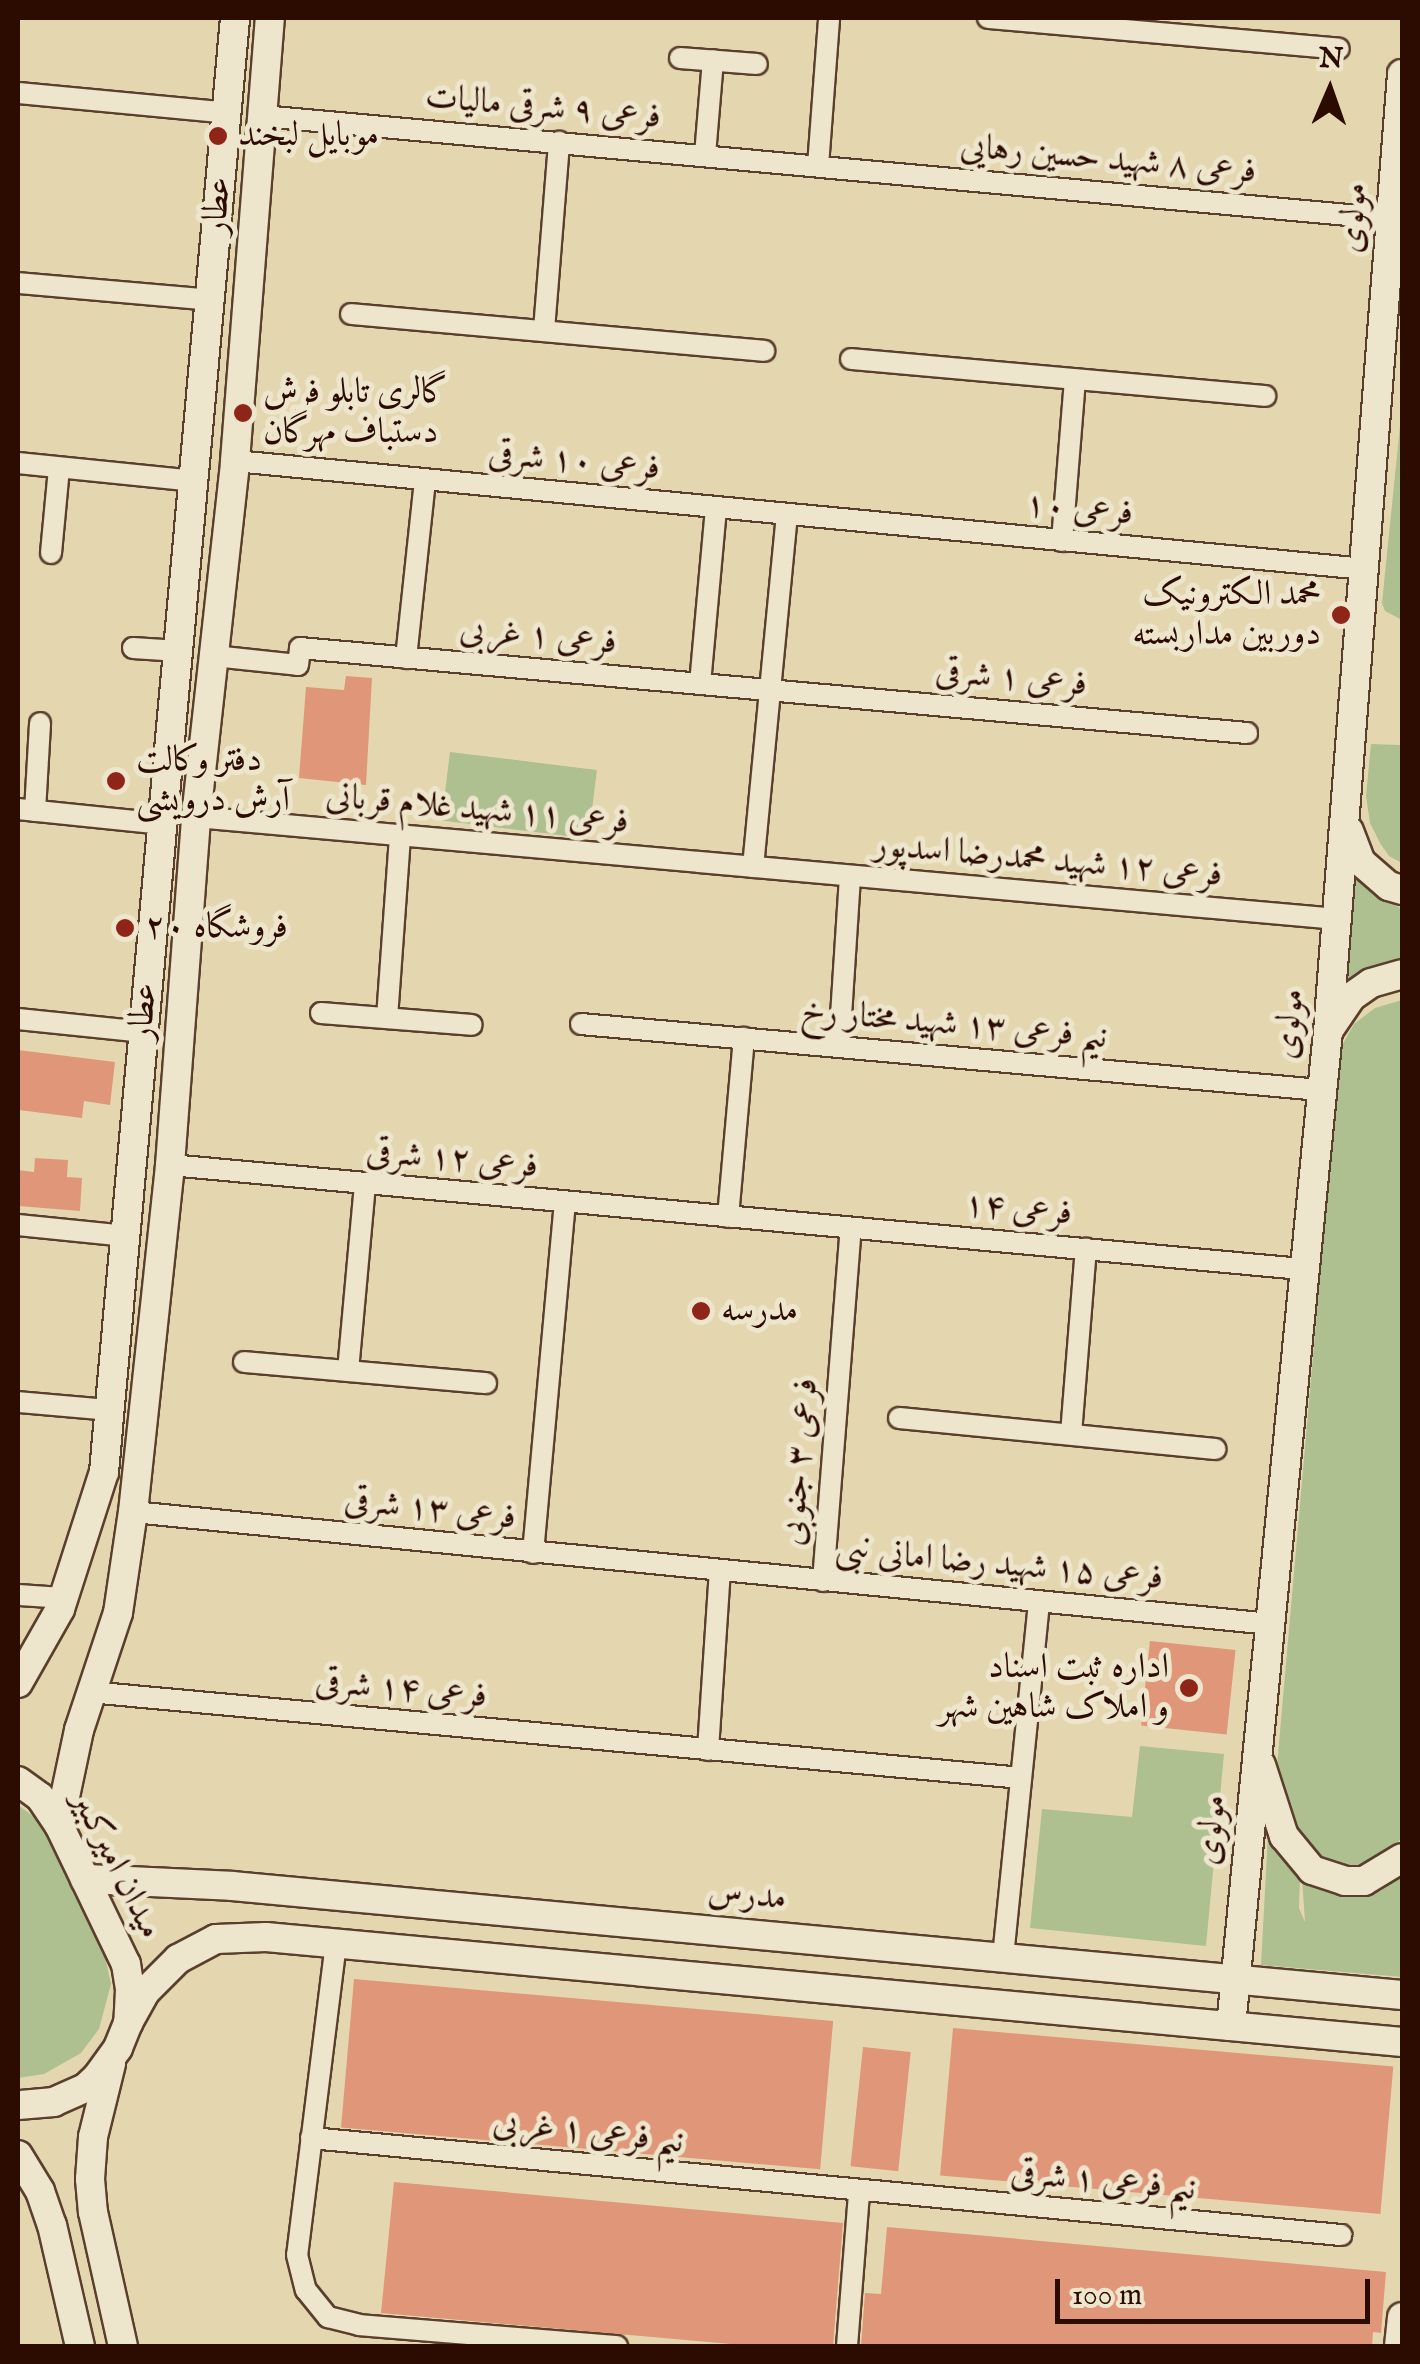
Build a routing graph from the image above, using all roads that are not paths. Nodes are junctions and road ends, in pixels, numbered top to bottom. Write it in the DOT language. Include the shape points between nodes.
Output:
graph roads {
  1 [pos="235,18"];
  2 [pos="270,18"];
  3 [pos="829,18"];
  4 [pos="988,18"];
  5 [pos="1116,24"];
  6 [pos="1339,49"];
  7 [pos="680,58"];
  8 [pos="713,60"];
  9 [pos="756,64"];
  10 [pos="1402,74"];
  11 [pos="18,93"];
  12 [pos="228,112"];
  13 [pos="262,116"];
  14 [pos="558,142"];
  15 [pos="705,156"];
  16 [pos="818,166"];
  17 [pos="1391,219"];
  18 [pos="18,283"];
  19 [pos="211,300"];
  20 [pos="351,314"];
  21 [pos="544,330"];
  22 [pos="764,351"];
  23 [pos="851,359"];
  24 [pos="1075,380"];
  25 [pos="1265,396"];
  26 [pos="236,461"];
  27 [pos="18,464"];
  28 [pos="59,468"];
  29 [pos="195,481"];
  30 [pos="425,481"];
  31 [pos="716,508"];
  32 [pos="787,515"];
  33 [pos="1062,540"];
  34 [pos="51,554"];
  35 [pos="1364,569"];
  36 [pos="133,648"];
  37 [pos="179,652"];
  38 [pos="214,656"];
  39 [pos="406,658"];
  40 [pos="700,684"];
  41 [pos="770,690"];
  42 [pos="40,723"];
  43 [pos="1247,733"];
  44 [pos="26,810"];
  45 [pos="196,817"];
  46 [pos="1345,820"];
  47 [pos="163,824"];
  48 [pos="400,836"];
  49 [pos="753,867"];
  50 [pos="850,876"];
  51 [pos="1402,890"];
  52 [pos="1337,919"];
  53 [pos="1402,974"];
  54 [pos="321,1014"];
  55 [pos="386,1018"];
  56 [pos="18,1019"];
  57 [pos="581,1024"];
  58 [pos="472,1025"];
  59 [pos="144,1032"];
  60 [pos="1328,1032"];
  61 [pos="744,1038"];
  62 [pos="840,1047"];
  63 [pos="1321,1090"];
  64 [pos="170,1165"];
  65 [pos="365,1184"];
  66 [pos="565,1202"];
  67 [pos="728,1217"];
  68 [pos="18,1225"];
  69 [pos="852,1228"];
  70 [pos="126,1236"];
  71 [pos="1086,1249"];
  72 [pos="1302,1269"];
  73 [pos="116,1345"];
  74 [pos="151,1350"];
  75 [pos="244,1362"];
  76 [pos="348,1371"];
  77 [pos="486,1384"];
  78 [pos="18,1402"];
  79 [pos="110,1410"];
  80 [pos="899,1418"];
  81 [pos="1071,1434"];
  82 [pos="1214,1450"];
  83 [pos="133,1512"];
  84 [pos="533,1553"];
  85 [pos="720,1571"];
  86 [pos="824,1581"];
  87 [pos="18,1595"];
  88 [pos="63,1598"];
  89 [pos="1039,1602"];
  90 [pos="1270,1624"];
  91 [pos="18,1683"];
  92 [pos="89,1692"];
  93 [pos="708,1750"];
  94 [pos="1257,1754"];
  95 [pos="1021,1778"];
  96 [pos="18,1781"];
  97 [pos="58,1824"];
  98 [pos="1402,1858"];
  99 [pos="85,1878"];
  100 [pos="336,1942"];
  101 [pos="1003,1957"];
  102 [pos="1234,1980"];
  103 [pos="1402,1995"];
  104 [pos="128,2023"];
  105 [pos="1231,2026"];
  106 [pos="1395,2045"];
  107 [pos="112,2058"];
  108 [pos="18,2104"];
  109 [pos="310,2138"];
  110 [pos="18,2155"];
  111 [pos="859,2192"];
  112 [pos="1342,2236"];
  113 [pos="1402,2317"];
  114 [pos="80,2346"];
  115 [pos="122,2346"];
  116 [pos="617,2346"];
  117 [pos="846,2346"];
  118 [pos="1399,2346"];
  1 -- 12 [label="main road, عطار"];
  2 -- 13 [label="main road, عطار"];
  3 -- 16 [label="street"];
  4 -- 5 [label="street"];
  5 -- 6 [label="street"];
  7 -- 8 [label="street"];
  8 -- 9 [label="street"];
  8 -- 15 [label="street"];
  10 -- 17 [label="main road, مولوی"];
  11 -- 12 [label="street"];
  12 -- 19 [label="main road, عطار"];
  13 -- 14 [label="street, فرعی ۹ شرقی مالیات"];
  13 -- 26 [label="main road, عطار"];
  14 -- 15 [label="street, فرعی ۹ شرقی مالیات"];
  14 -- 21 [label="street"];
  15 -- 16 [label="street, فرعی ۹ شرقی مالیات"];
  16 -- 17 [label="street, فرعی ۸ شهید حسین رهایی"];
  17 -- 35 [label="main road, مولوی"];
  18 -- 19 [label="street"];
  19 -- 29 [label="main road, عطار"];
  20 -- 21 [label="street"];
  21 -- 22 [label="street"];
  23 -- 24 [label="street"];
  24 -- 25 [label="street"];
  24 -- 33 [label="street"];
  26 -- 30 [label="street, فرعی ۱۰ شرقی"];
  26 -- 38 [label="main road, عطار"];
  27 -- 28 [label="street"];
  28 -- 29 [label="street"];
  28 -- 34 [label="street"];
  29 -- 37 [label="main road, عطار"];
  30 -- 31 [label="street, فرعی ۱۰ شرقی"];
  30 -- 39 [label="street"];
  31 -- 32 [label="street, فرعی ۱۰ شرقی"];
  31 -- 40 [label="street"];
  32 -- 33 [label="street, فرعی ۱۰"];
  32 -- 41 [label="street"];
  33 -- 35 [label="street, فرعی ۱۰"];
  35 -- 46 [label="main road, مولوی"];
  36 -- 37 [label="street"];
  37 -- 47 [label="main road, عطار"];
  38 -- 39 [label="street, فرعی ۱ غربی" via="298,665 300,648"];
  38 -- 45 [label="main road, عطار"];
  39 -- 40 [label="street, فرعی ۱ غربی"];
  40 -- 41 [label="street, فرعی ۱ غربی"];
  41 -- 43 [label="street, فرعی ۱ شرقی"];
  41 -- 49 [label="street"];
  42 -- 44 [label="street"];
  44 -- 47 [label="street"];
  45 -- 48 [label="street, فرعی ۱۱ شهید غلام قربانی"];
  45 -- 64 [label="main road, عطار"];
  46 -- 51 [label="main road" via="1360,862"];
  46 -- 52 [label="main road, مولوی"];
  47 -- 59 [label="main road, عطار"];
  48 -- 49 [label="street, فرعی ۱۱ شهید غلام قربانی"];
  48 -- 55 [label="street"];
  49 -- 50 [label="street, فرعی ۱۲ شهید محمدرضا اسدپور"];
  50 -- 52 [label="street, فرعی ۱۲ شهید محمدرضا اسدپور"];
  50 -- 62 [label="street"];
  52 -- 60 [label="main road, مولوی"];
  53 -- 60 [label="main road" via="1351,997"];
  54 -- 55 [label="street"];
  55 -- 58 [label="street"];
  56 -- 59 [label="street"];
  57 -- 61 [label="street, نیم فرعی ۱۳ شهید مختار رخ"];
  59 -- 70 [label="main road, عطار"];
  60 -- 63 [label="main road, مولوی"];
  61 -- 62 [label="street, نیم فرعی ۱۳ شهید مختار رخ"];
  61 -- 67 [label="street"];
  62 -- 63 [label="street, نیم فرعی ۱۳ شهید مختار رخ"];
  63 -- 72 [label="main road, مولوی"];
  64 -- 65 [label="street, فرعی ۱۲ شرقی"];
  64 -- 74 [label="main road, عطار"];
  65 -- 66 [label="street, فرعی ۱۲ شرقی"];
  65 -- 76 [label="street"];
  66 -- 67 [label="street, فرعی ۱۲ شرقی"];
  66 -- 84 [label="street"];
  67 -- 69 [label="street, فرعی ۱۴"];
  68 -- 70 [label="street"];
  69 -- 71 [label="street, فرعی ۱۴"];
  69 -- 86 [label="street, فرعی ۳ جنوبی"];
  70 -- 73 [label="main road, عطار"];
  71 -- 72 [label="street, فرعی ۱۴"];
  71 -- 81 [label="street"];
  72 -- 90 [label="main road, مولوی"];
  73 -- 74 [label="main road"];
  73 -- 79 [label="main road, عطار"];
  74 -- 83 [label="main road, عطار"];
  75 -- 76 [label="street"];
  76 -- 77 [label="street"];
  78 -- 79 [label="street"];
  79 -- 88 [label="main road, عطار" via="104,1472"];
  80 -- 81 [label="street"];
  81 -- 82 [label="street"];
  83 -- 84 [label="street, فرعی ۱۳ شرقی"];
  83 -- 92 [label="main road, عطار" via="118,1613"];
  84 -- 85 [label="street, فرعی ۱۳ شرقی"];
  85 -- 86 [label="street, فرعی ۱۵ شهید رضا امانی نبی"];
  85 -- 93 [label="street"];
  86 -- 89 [label="street, فرعی ۱۵ شهید رضا امانی نبی"];
  87 -- 88 [label="street"];
  88 -- 91 [label="main road, عطار"];
  89 -- 90 [label="street, فرعی ۱۵ شهید رضا امانی نبی"];
  89 -- 95 [label="street"];
  90 -- 94 [label="main road, مولوی"];
  92 -- 93 [label="street, فرعی ۱۴ شرقی"];
  92 -- 97 [label="main road, عطار"];
  93 -- 95 [label="street"];
  94 -- 98 [label="main road" via="1284,1836 1312,1870 1364,1881"];
  94 -- 102 [label="main road, مولوی"];
  95 -- 101 [label="street"];
  96 -- 97 [label="main road, میدان امیرکبیر"];
  97 -- 99 [label="main road, میدان امیرکبیر"];
  99 -- 101 [label="main road, مدرس"];
  99 -- 104 [label="main road, میدان امیرکبیر" via="126,1964"];
  100 -- 104 [label="main road" via="216,1939 178,1959"];
  100 -- 105 [label="main road"];
  100 -- 109 [label="street"];
  101 -- 102 [label="main road, مدرس"];
  102 -- 103 [label="main road, مدرس"];
  102 -- 105 [label="main road, مولوی"];
  104 -- 107 [label="main road, میدان امیرکبیر"];
  105 -- 106 [label="main road"];
  107 -- 108 [label="main road, میدان امیرکبیر" via="85,2088 54,2102"];
  107 -- 115 [label="main road" via="90,2179"];
  109 -- 111 [label="street, نیم فرعی ۱ غربی"];
  109 -- 116 [label="street" via="296,2255 306,2290 328,2317"];
  110 -- 114 [label="main road" via="52,2225"];
  111 -- 112 [label="street, نیم فرعی ۱ شرقی"];
  111 -- 117 [label="street"];
  113 -- 118 [label="main road"];
}
